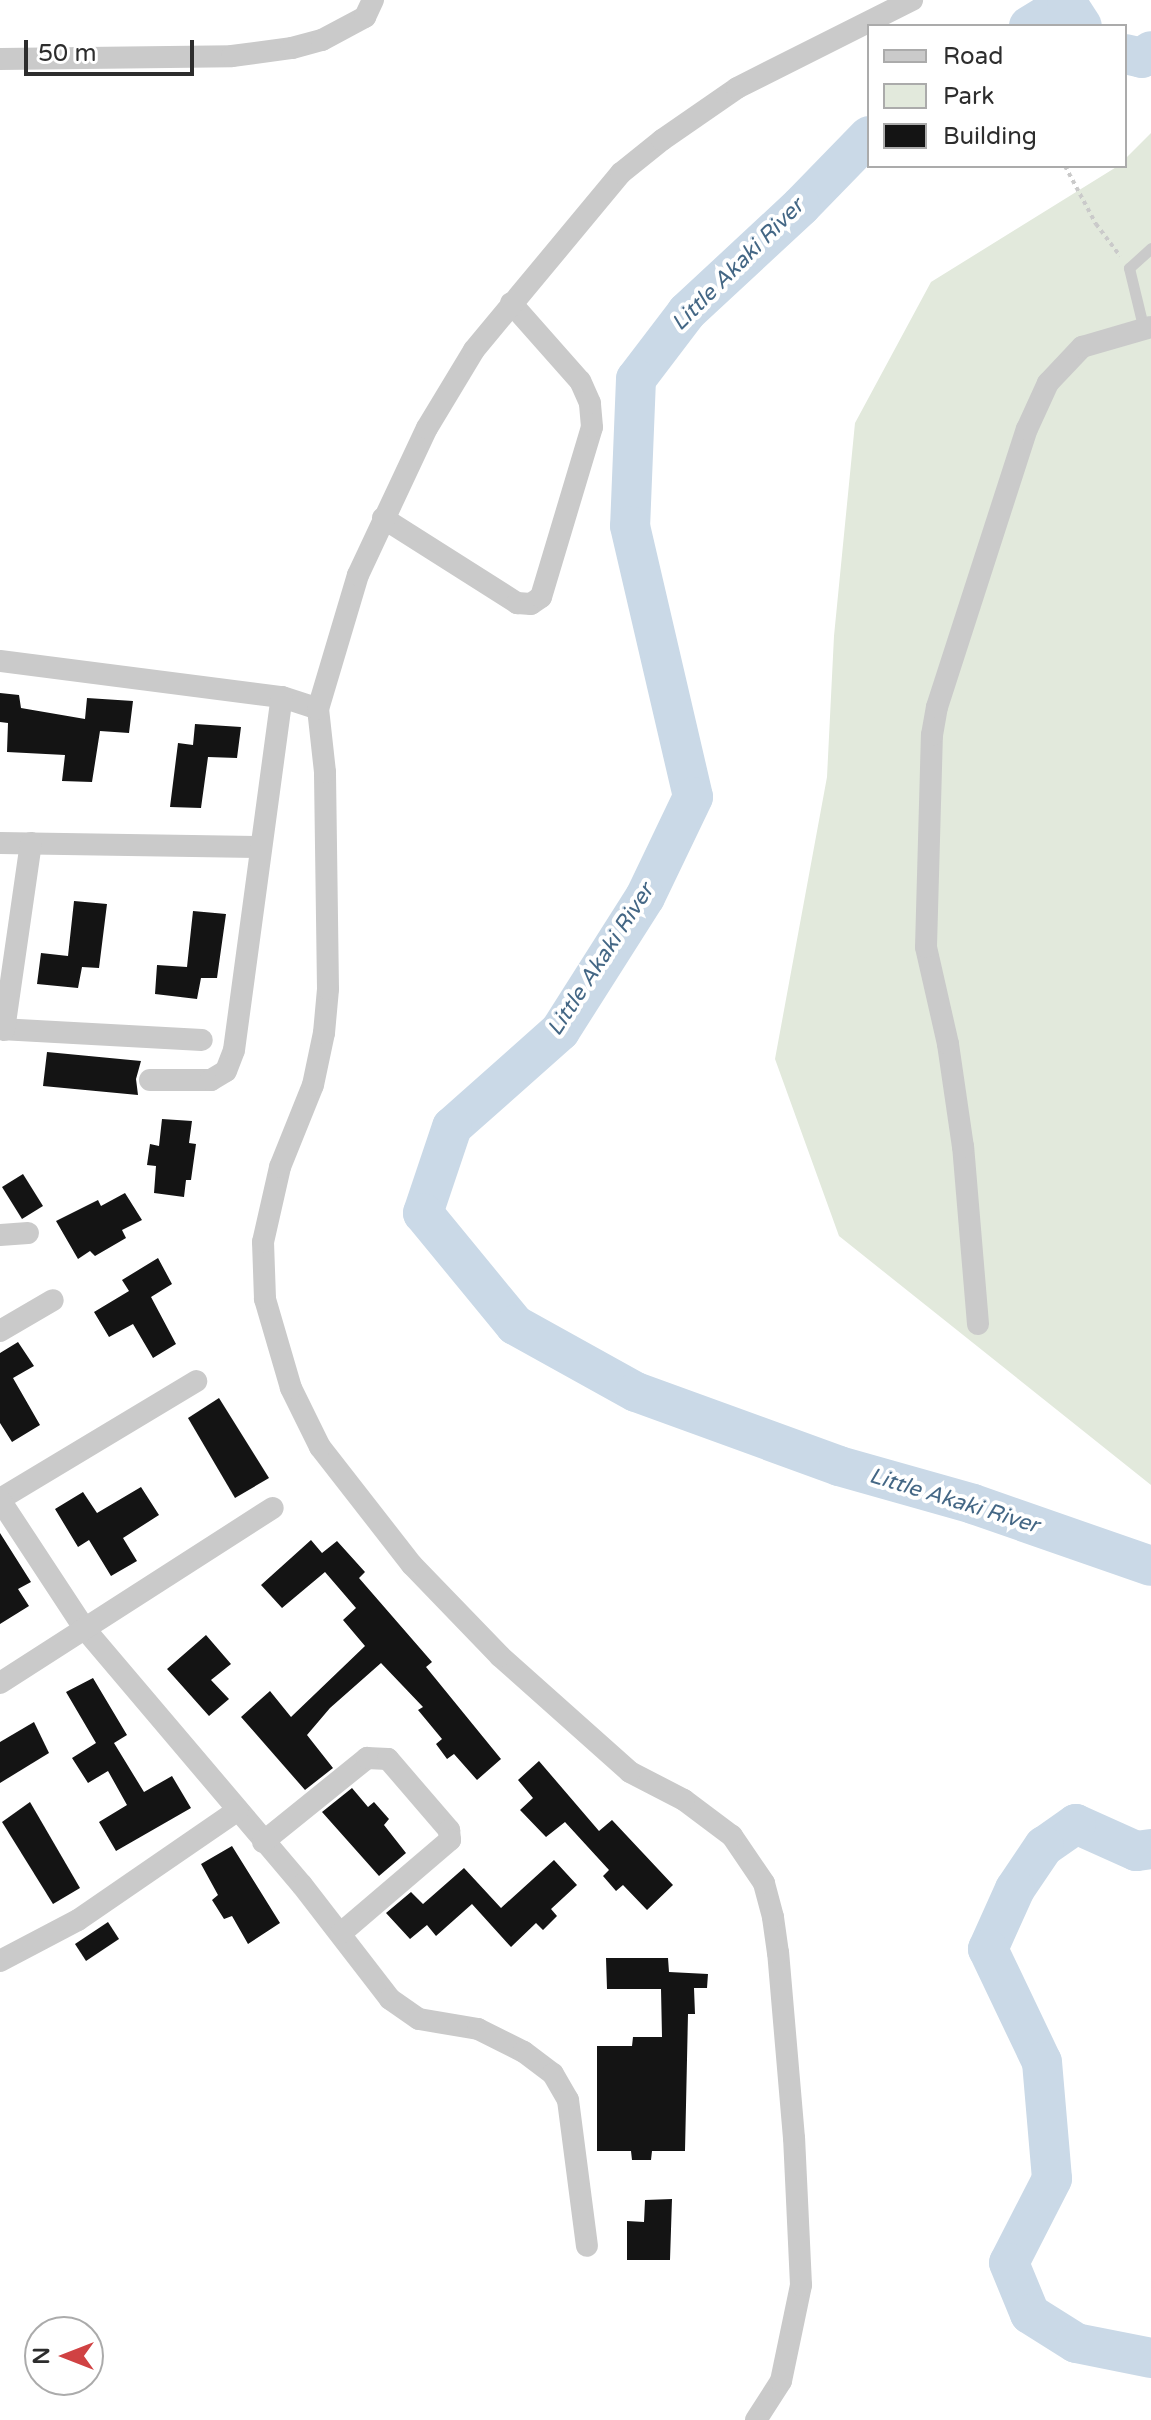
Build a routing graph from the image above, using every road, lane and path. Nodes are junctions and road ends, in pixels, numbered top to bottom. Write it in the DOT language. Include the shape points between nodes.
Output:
graph roads {
  1 [pos="373,0"];
  2 [pos="912,0"];
  3 [pos="0,59"];
  4 [pos="1066,168"];
  5 [pos="1151,248"];
  6 [pos="1129,268"];
  7 [pos="511,303"];
  8 [pos="1147,328"];
  9 [pos="383,518"];
  10 [pos="0,661"];
  11 [pos="282,697"];
  12 [pos="318,709"];
  13 [pos="0,843"];
  14 [pos="31,843"];
  15 [pos="261,847"];
  16 [pos="2,1030"];
  17 [pos="202,1040"];
  18 [pos="150,1080"];
  19 [pos="28,1233"];
  20 [pos="0,1235"];
  21 [pos="53,1300"];
  22 [pos="978,1324"];
  23 [pos="0,1331"];
  24 [pos="196,1381"];
  25 [pos="0,1500"];
  26 [pos="273,1508"];
  27 [pos="84,1628"];
  28 [pos="0,1683"];
  29 [pos="238,1810"];
  30 [pos="263,1842"];
  31 [pos="341,1933"];
  32 [pos="0,1961"];
  33 [pos="587,2246"];
  34 [pos="756,2420"];
  1 -- 3 [label="street" via="365,17 322,40 292,48 232,56"];
  2 -- 7 [label="street" via="737,88 662,140 621,173"];
  4 -- 6 [label="path" via="1096,224"];
  5 -- 6 [label="lane"];
  6 -- 8 [label="lane"];
  7 -- 9 [label="street" via="474,350 427,428"];
  7 -- 9 [label="street" via="580,381 591,415 592,427 541,597 531,604 517,603"];
  8 -- 22 [label="street" via="1082,347 1048,383 1027,429 968,607 932,735 926,947 963,1147"];
  9 -- 12 [label="street" via="358,575"];
  10 -- 11 [label="street"];
  11 -- 12 [label="street"];
  11 -- 15 [label="street"];
  12 -- 34 [label="street" via="325,772 328,989 313,1085 280,1167 263,1242 265,1299 291,1388 320,1447 412,1565 500,1656 630,1772 684,1800 732,1836 764,1883 778,1953 801,2285 781,2381"];
  13 -- 14 [label="street"];
  14 -- 15 [label="street"];
  14 -- 16 [label="street"];
  15 -- 18 [label="street" via="234,1050 226,1071 211,1080"];
  16 -- 17 [label="street"];
  19 -- 20 [label="street"];
  21 -- 23 [label="street"];
  24 -- 25 [label="street"];
  25 -- 27 [label="street"];
  26 -- 27 [label="street"];
  27 -- 28 [label="street"];
  27 -- 29 [label="street"];
  29 -- 30 [label="street"];
  29 -- 32 [label="street" via="78,1920"];
  30 -- 31 [label="street"];
  30 -- 31 [label="street" via="367,1758 388,1759 449,1830 450,1840"];
  31 -- 33 [label="street" via="390,1999 419,2019 478,2029 553,2074 568,2100"];
}
